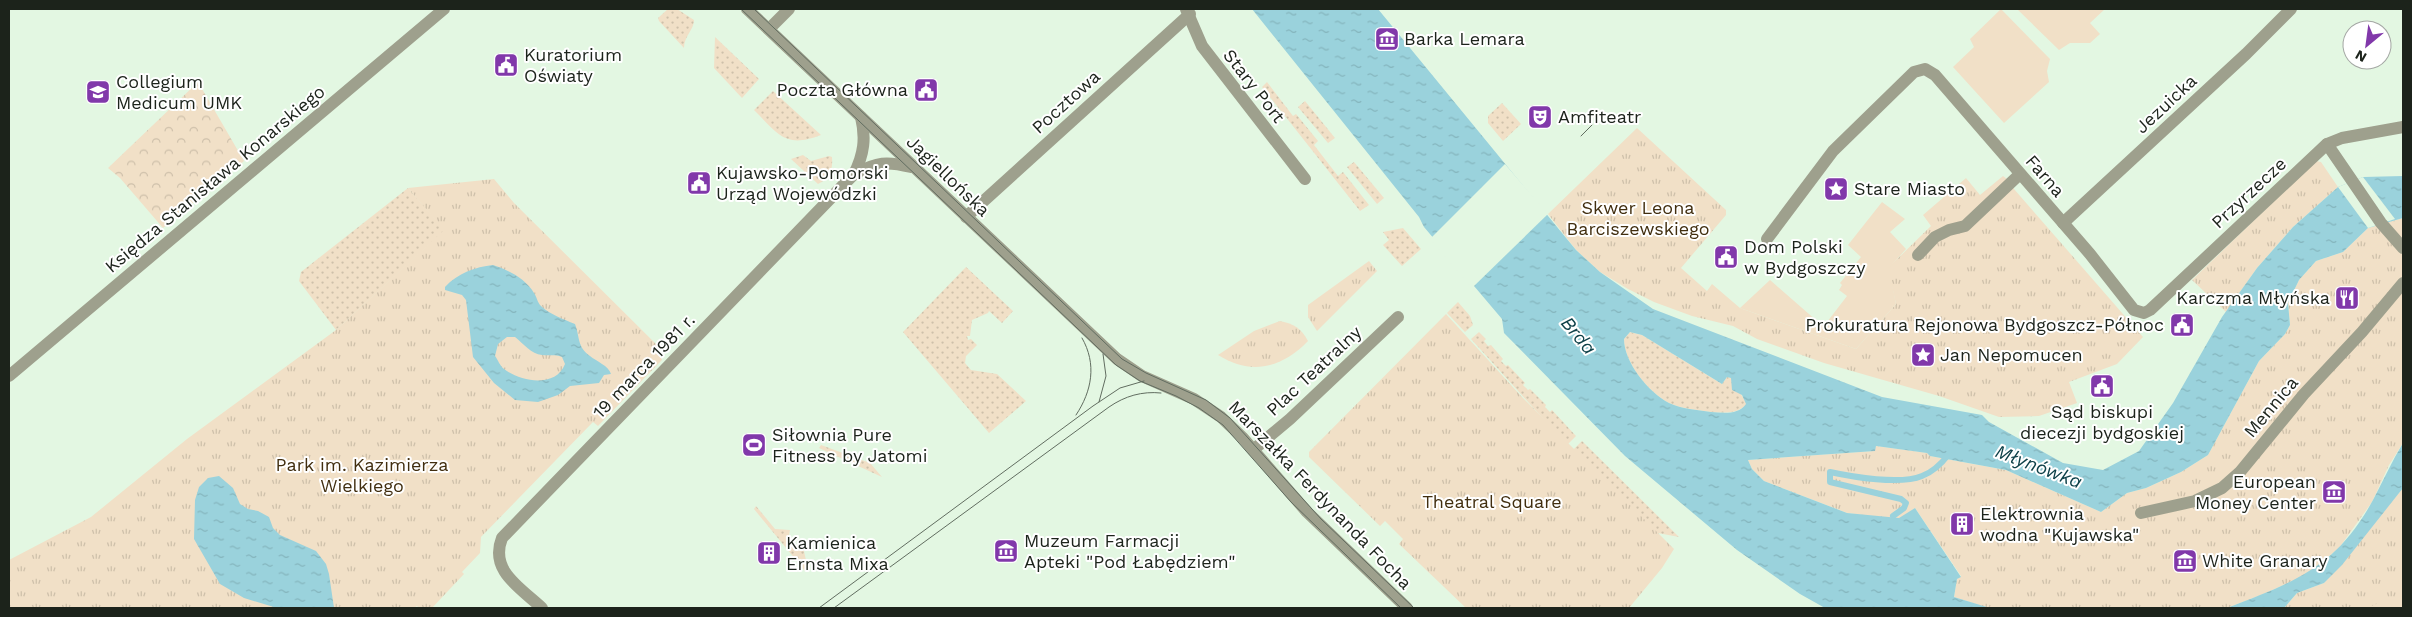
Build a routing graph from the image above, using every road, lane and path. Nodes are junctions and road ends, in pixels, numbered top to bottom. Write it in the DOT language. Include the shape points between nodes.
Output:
graph roads {
  1 [pos="444,9"];
  2 [pos="747,9"];
  3 [pos="789,9"];
  4 [pos="2291,9"];
  5 [pos="1188,11"];
  6 [pos="768,29"];
  7 [pos="861,117"];
  8 [pos="2403,127"];
  9 [pos="2327,144"];
  10 [pos="914,168"];
  11 [pos="854,174"];
  12 [pos="2020,174"];
  13 [pos="1305,179"];
  14 [pos="966,217"];
  15 [pos="2063,223"];
  16 [pos="1767,239"];
  17 [pos="2403,248"];
  18 [pos="1918,255"];
  19 [pos="2403,283"];
  20 [pos="2134,310"];
  21 [pos="1398,317"];
  22 [pos="1127,367"];
  23 [pos="9,376"];
  24 [pos="1253,450"];
  25 [pos="2141,513"];
  26 [pos="542,608"];
  27 [pos="1407,608"];
  1 -- 23 [label="street, Księdza Stanisława Konarskiego"];
  2 -- 6 [label="street, Jagiellońska"];
  3 -- 6 [label="street"];
  4 -- 15 [label="street, Jezuicka"];
  5 -- 13 [label="street, Stary Port" via="1202,46"];
  5 -- 14 [label="street, Pocztowa"];
  6 -- 7 [label="street, Jagiellońska"];
  7 -- 10 [label="street, Jagiellońska"];
  7 -- 11 [label="street, 19 marca 1981 r." via="864,148"];
  8 -- 9 [label="street, Przyrzecze" via="2342,138"];
  9 -- 17 [label="street" via="2381,223"];
  9 -- 20 [label="street, Przyrzecze" via="2150,310 2144,313"];
  10 -- 11 [label="street, 19 marca 1981 r." via="893,162 878,163"];
  10 -- 14 [label="street, Jagiellońska"];
  11 -- 26 [label="street, 19 marca 1981 r." via="507,531 499,546 499,562 506,574"];
  12 -- 15 [label="street, Farna"];
  12 -- 16 [label="street, Farna" via="1935,75 1925,69 1914,72 1833,151"];
  12 -- 18 [label="street" via="1965,226 1935,237"];
  14 -- 22 [label="street, Jagiellońska"];
  15 -- 20 [label="street, Farna"];
  19 -- 25 [label="street, Mennica" via="2240,472 2222,488 2195,501"];
  21 -- 24 [label="street, Plac Teatralny"];
  22 -- 24 [label="street, Marszałka Ferdynanda Focha" via="1209,408"];
  24 -- 27 [label="street, Marszałka Ferdynanda Focha" via="1307,512"];
}
